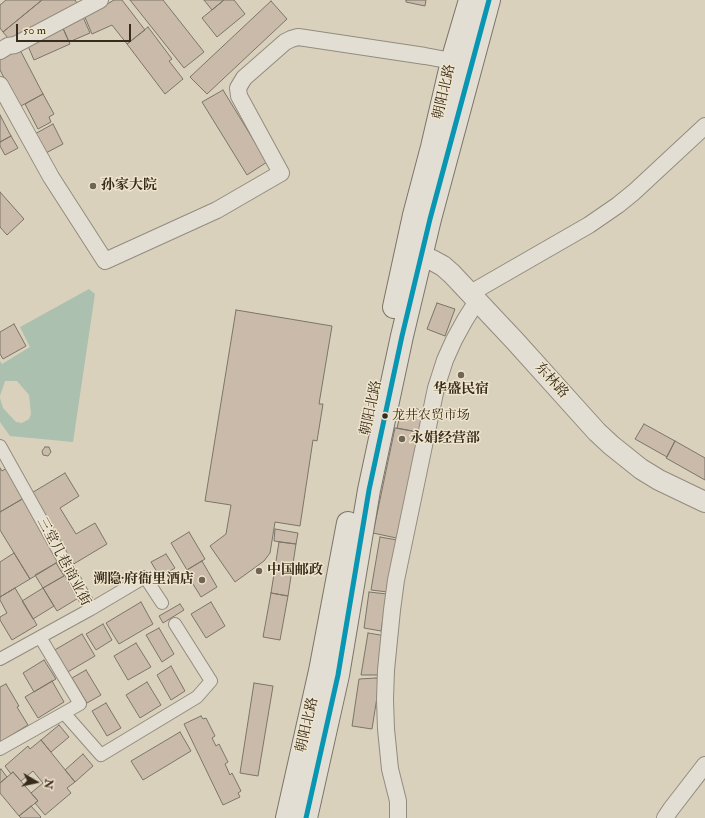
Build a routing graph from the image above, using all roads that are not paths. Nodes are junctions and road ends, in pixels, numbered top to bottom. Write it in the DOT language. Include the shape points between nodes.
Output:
graph roads {
  1 [pos="100,0"];
  2 [pos="470,0"];
  3 [pos="489,0"];
  4 [pos="0,51"];
  5 [pos="452,61"];
  6 [pos="0,85"];
  7 [pos="705,126"];
  8 [pos="414,254"];
  9 [pos="473,298"];
  10 [pos="0,446"];
  11 [pos="705,502"];
  12 [pos="162,603"];
  13 [pos="91,609"];
  14 [pos="175,624"];
  15 [pos="40,637"];
  16 [pos="0,659"];
  17 [pos="64,713"];
  18 [pos="0,749"];
  19 [pos="705,765"];
  20 [pos="287,818"];
  21 [pos="306,818"];
  22 [pos="398,818"];
  23 [pos="665,818"];
  1 -- 4 [label="street"];
  2 -- 5 [label="main road, 朝阳北路"];
  3 -- 8 [label="main road, 朝阳北路"];
  5 -- 6 [label="street" via="298,37 285,42 244,78 238,88 239,96 281,173 217,210 105,261 51,177"];
  5 -- 8 [label="main road, 朝阳北路"];
  7 -- 9 [label="street" via="618,205"];
  8 -- 9 [label="street, 东林路" via="443,266"];
  8 -- 20 [label="main road, 朝阳北路" via="355,488 320,671"];
  8 -- 21 [label="main road, 朝阳北路" via="402,336 369,490 338,675"];
  9 -- 11 [label="street, 东林路" via="611,445 660,480"];
  9 -- 22 [label="street" via="445,360 436,388 396,580 385,700 390,768 398,801"];
  10 -- 13 [label="street, 三堂几巷商业街"];
  12 -- 13 [label="street" via="145,577"];
  13 -- 15 [label="street, 三堂几巷商业街"];
  14 -- 17 [label="street" via="211,681 197,698 101,755"];
  15 -- 16 [label="street, 三堂几巷商业街"];
  15 -- 17 [label="street" via="80,704"];
  17 -- 18 [label="street"];
  19 -- 23 [label="street"];
}
